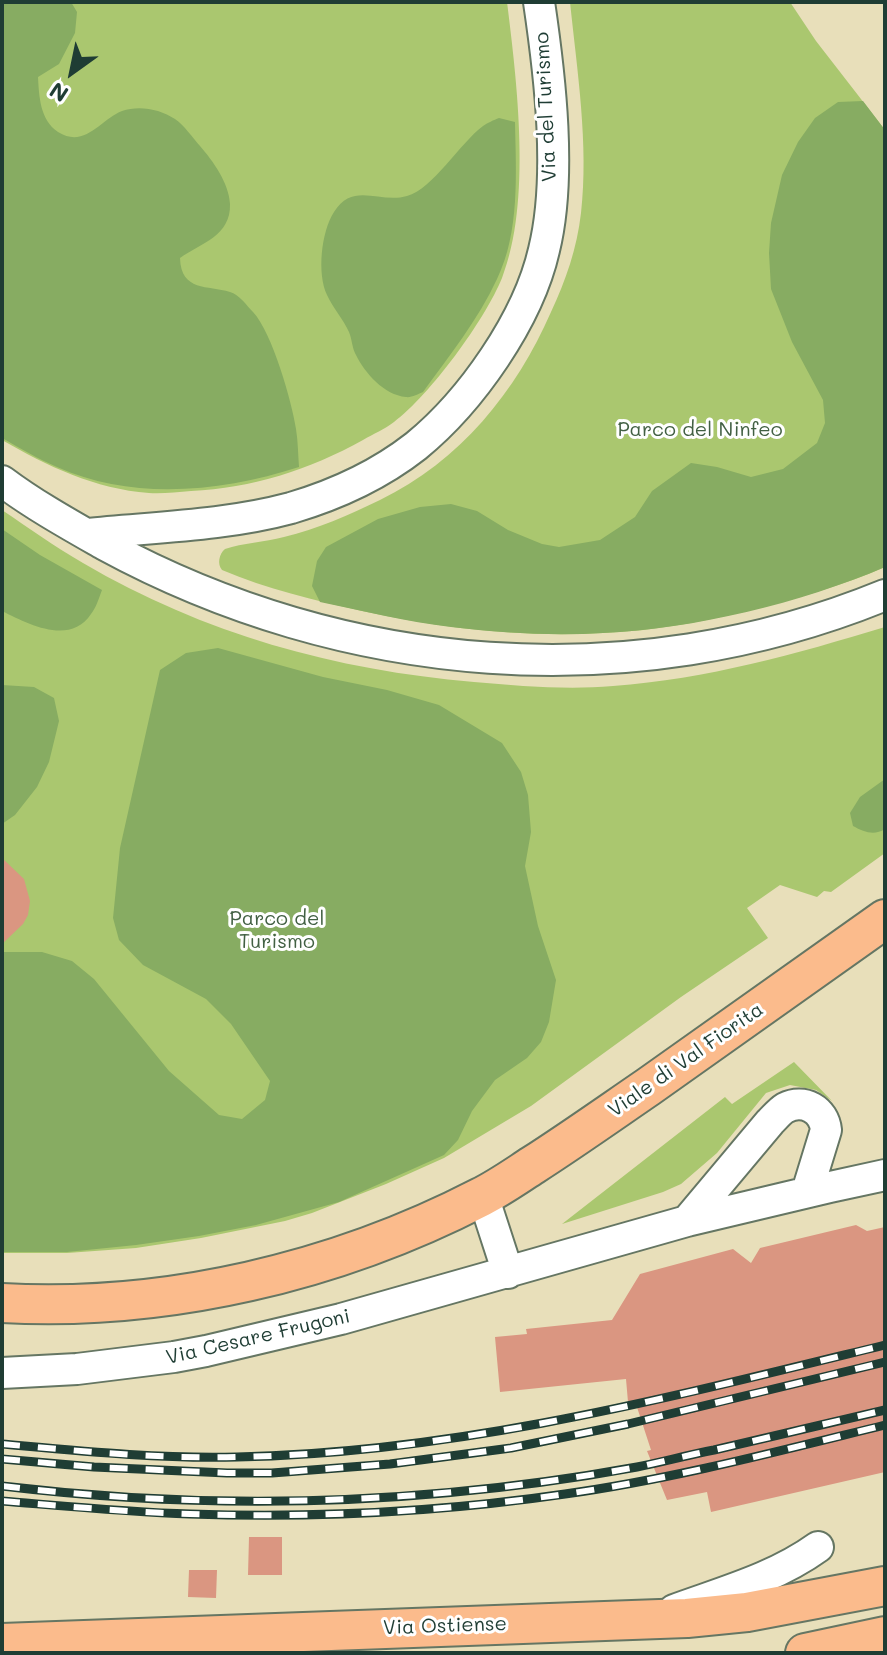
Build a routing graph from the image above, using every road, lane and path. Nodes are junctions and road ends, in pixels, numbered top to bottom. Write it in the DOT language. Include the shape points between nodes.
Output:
graph roads {
  1 [pos="539,2"];
  2 [pos="552,187"];
  3 [pos="573,226"];
  4 [pos="2,481"];
  5 [pos="86,534"];
  6 [pos="885,595"];
  7 [pos="885,919"];
  8 [pos="885,1175"];
  9 [pos="807,1192"];
  10 [pos="483,1196"];
  11 [pos="687,1221"];
  12 [pos="508,1273"];
  13 [pos="2,1303"];
  14 [pos="2,1373"];
  15 [pos="818,1547"];
  16 [pos="885,1586"];
  17 [pos="651,1619"];
  18 [pos="885,1636"];
  19 [pos="2,1643"];
  20 [pos="805,1653"];
  1 -- 2 [label="street, Via del Turismo"];
  2 -- 3 [label="street"];
  2 -- 5 [label="street, Via del Turismo" via="545,248 532,290 489,365 417,445 359,482 293,507 239,520"];
  4 -- 5 [label="street"];
  5 -- 6 [label="street" via="184,584 273,617 332,634 469,657 565,660 666,653 776,631"];
  7 -- 10 [label="main road, Viale di Val Fiorita" via="589,1128"];
  8 -- 9 [label="street, Via Cesare Frugoni"];
  9 -- 11 [label="street, Via Cesare Frugoni"];
  9 -- 11 [label="street" via="825,1122 812,1107 793,1105 770,1122"];
  10 -- 12 [label="street"];
  10 -- 13 [label="main road, Viale di Val Fiorita" via="372,1245 230,1285 127,1300"];
  11 -- 12 [label="street, Via Cesare Frugoni"];
  12 -- 14 [label="street, Via Cesare Frugoni" via="206,1351 77,1369"];
  15 -- 17 [label="street" via="777,1572"];
  16 -- 17 [label="main road, Via Ostiense" via="747,1612"];
  17 -- 19 [label="main road, Via Ostiense"];
  18 -- 20 [label="main road"];
}
